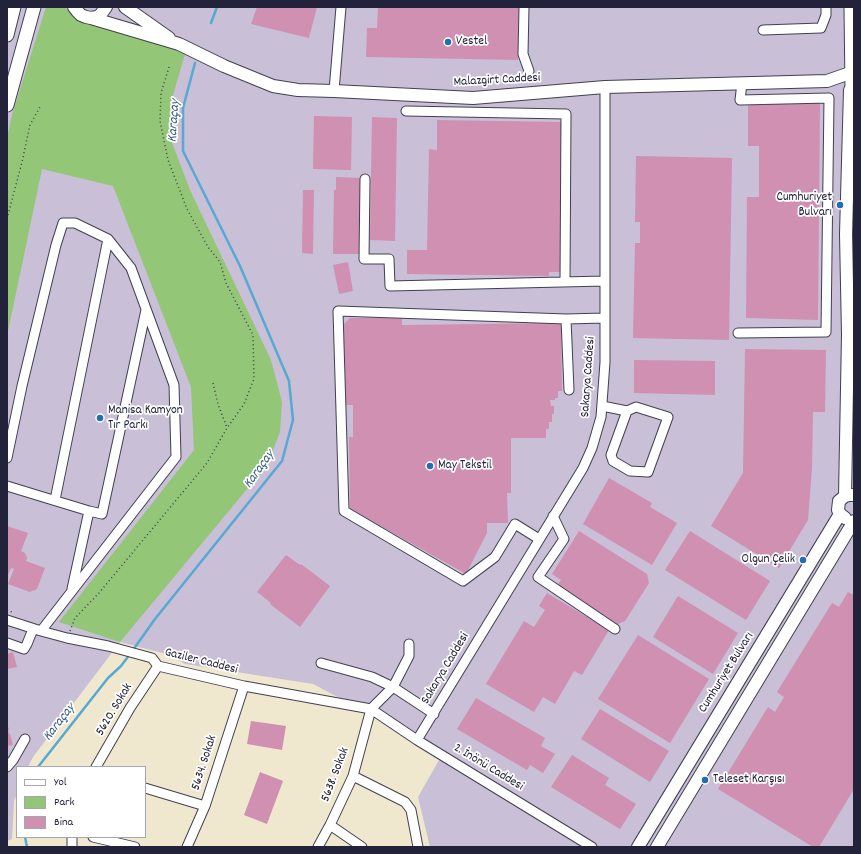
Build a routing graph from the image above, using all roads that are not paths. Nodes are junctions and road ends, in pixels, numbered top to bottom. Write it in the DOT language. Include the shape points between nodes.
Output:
graph roads {
  1 [pos="14,7"];
  2 [pos="34,7"];
  3 [pos="74,7"];
  4 [pos="106,7"];
  5 [pos="125,7"];
  6 [pos="341,7"];
  7 [pos="524,7"];
  8 [pos="826,7"];
  9 [pos="849,7"];
  10 [pos="91,18"];
  11 [pos="763,30"];
  12 [pos="7,36"];
  13 [pos="178,44"];
  14 [pos="529,71"];
  15 [pos="852,73"];
  16 [pos="827,81"];
  17 [pos="742,83"];
  18 [pos="604,87"];
  19 [pos="852,90"];
  20 [pos="334,91"];
  21 [pos="7,104"];
  22 [pos="406,112"];
  23 [pos="365,179"];
  24 [pos="108,239"];
  25 [pos="605,281"];
  26 [pos="565,282"];
  27 [pos="146,309"];
  28 [pos="605,318"];
  29 [pos="566,319"];
  30 [pos="738,333"];
  31 [pos="569,390"];
  32 [pos="602,406"];
  33 [pos="627,411"];
  34 [pos="7,458"];
  35 [pos="7,486"];
  36 [pos="850,496"];
  37 [pos="55,500"];
  38 [pos="88,511"];
  39 [pos="840,514"];
  40 [pos="553,516"];
  41 [pos="854,520"];
  42 [pos="540,539"];
  43 [pos="71,592"];
  44 [pos="7,620"];
  45 [pos="615,629"];
  46 [pos="37,630"];
  47 [pos="7,643"];
  48 [pos="409,644"];
  49 [pos="321,663"];
  50 [pos="158,666"];
  51 [pos="244,686"];
  52 [pos="393,687"];
  53 [pos="371,709"];
  54 [pos="434,714"];
  55 [pos="25,739"];
  56 [pos="417,740"];
  57 [pos="97,766"];
  58 [pos="7,767"];
  59 [pos="353,776"];
  60 [pos="146,788"];
  61 [pos="205,806"];
  62 [pos="330,825"];
  63 [pos="97,838"];
  64 [pos="135,847"];
  65 [pos="188,847"];
  66 [pos="318,847"];
  67 [pos="362,847"];
  68 [pos="418,847"];
  69 [pos="592,847"];
  70 [pos="638,847"];
  71 [pos="657,847"];
  1 -- 12 [label="highway"];
  2 -- 21 [label="highway"];
  3 -- 10 [label="main road" via="81,15"];
  4 -- 10 [label="main road" via="102,14"];
  5 -- 13 [label="main road"];
  6 -- 20 [label="street"];
  7 -- 14 [label="street" via="523,54"];
  8 -- 11 [label="street" via="826,15 820,28"];
  9 -- 15 [label="street"];
  10 -- 13 [label="main road"];
  13 -- 20 [label="main road, Malazgirt Caddesi" via="273,86"];
  15 -- 16 [label="main road"];
  15 -- 19 [label="street"];
  16 -- 17 [label="main road, Malazgirt Caddesi"];
  16 -- 19 [label="main road"];
  17 -- 18 [label="main road, Malazgirt Caddesi"];
  17 -- 30 [label="street" via="740,100 829,98 826,332"];
  18 -- 20 [label="main road, Malazgirt Caddesi" via="472,98"];
  18 -- 25 [label="street, Sakarya Caddesi"];
  19 -- 36 [label="main road" via="846,234"];
  22 -- 26 [label="street" via="566,114"];
  23 -- 26 [label="street" via="364,259 390,259 390,286"];
  24 -- 27 [label="street" via="131,268"];
  24 -- 34 [label="street" via="75,223 63,223 22,386"];
  24 -- 37 [label="street"];
  25 -- 26 [label="street"];
  25 -- 28 [label="street, Sakarya Caddesi"];
  27 -- 38 [label="street" via="102,514"];
  27 -- 43 [label="street" via="174,385 176,457"];
  28 -- 29 [label="street"];
  28 -- 32 [label="street, Sakarya Caddesi"];
  29 -- 31 [label="street"];
  29 -- 42 [label="street" via="338,311 344,511 463,581 495,557 515,524"];
  32 -- 33 [label="street"];
  32 -- 40 [label="street, Sakarya Caddesi" via="592,448"];
  33 -- 33 [label="street" via="636,407 668,417 648,472 630,471 613,461 611,455"];
  35 -- 37 [label="street"];
  36 -- 39 [label="main road, Cumhuriyet Bulvarı" via="839,501"];
  37 -- 38 [label="street"];
  38 -- 43 [label="street"];
  39 -- 41 [label="main road" via="846,519"];
  39 -- 70 [label="main road, Cumhuriyet Bulvarı"];
  40 -- 42 [label="street, Sakarya Caddesi"];
  40 -- 45 [label="street" via="564,539 538,577"];
  41 -- 71 [label="main road"];
  42 -- 54 [label="street, Sakarya Caddesi"];
  43 -- 46 [label="street"];
  44 -- 46 [label="street, Gaziler Caddesi"];
  46 -- 47 [label="street" via="24,649"];
  46 -- 50 [label="street, Gaziler Caddesi" via="152,658"];
  48 -- 52 [label="street" via="409,656"];
  49 -- 52 [label="street" via="372,677"];
  50 -- 51 [label="street, Gaziler Caddesi"];
  50 -- 57 [label="street, 5620. Sokak"];
  51 -- 53 [label="street, Gaziler Caddesi"];
  51 -- 61 [label="street, 5634. Sokak"];
  52 -- 53 [label="street"];
  52 -- 54 [label="street"];
  53 -- 56 [label="street, 2. İnönü Caddesi"];
  53 -- 59 [label="street, 5638. Sokak"];
  54 -- 56 [label="street, Sakarya Caddesi"];
  55 -- 58 [label="street"];
  56 -- 69 [label="street, 2. İnönü Caddesi"];
  59 -- 62 [label="street, 5638. Sokak"];
  59 -- 68 [label="street" via="405,802 411,810"];
  60 -- 61 [label="street"];
  61 -- 65 [label="street, 5634. Sokak"];
  62 -- 66 [label="street, 5638. Sokak"];
  62 -- 67 [label="street"];
  63 -- 64 [label="street"];
}
